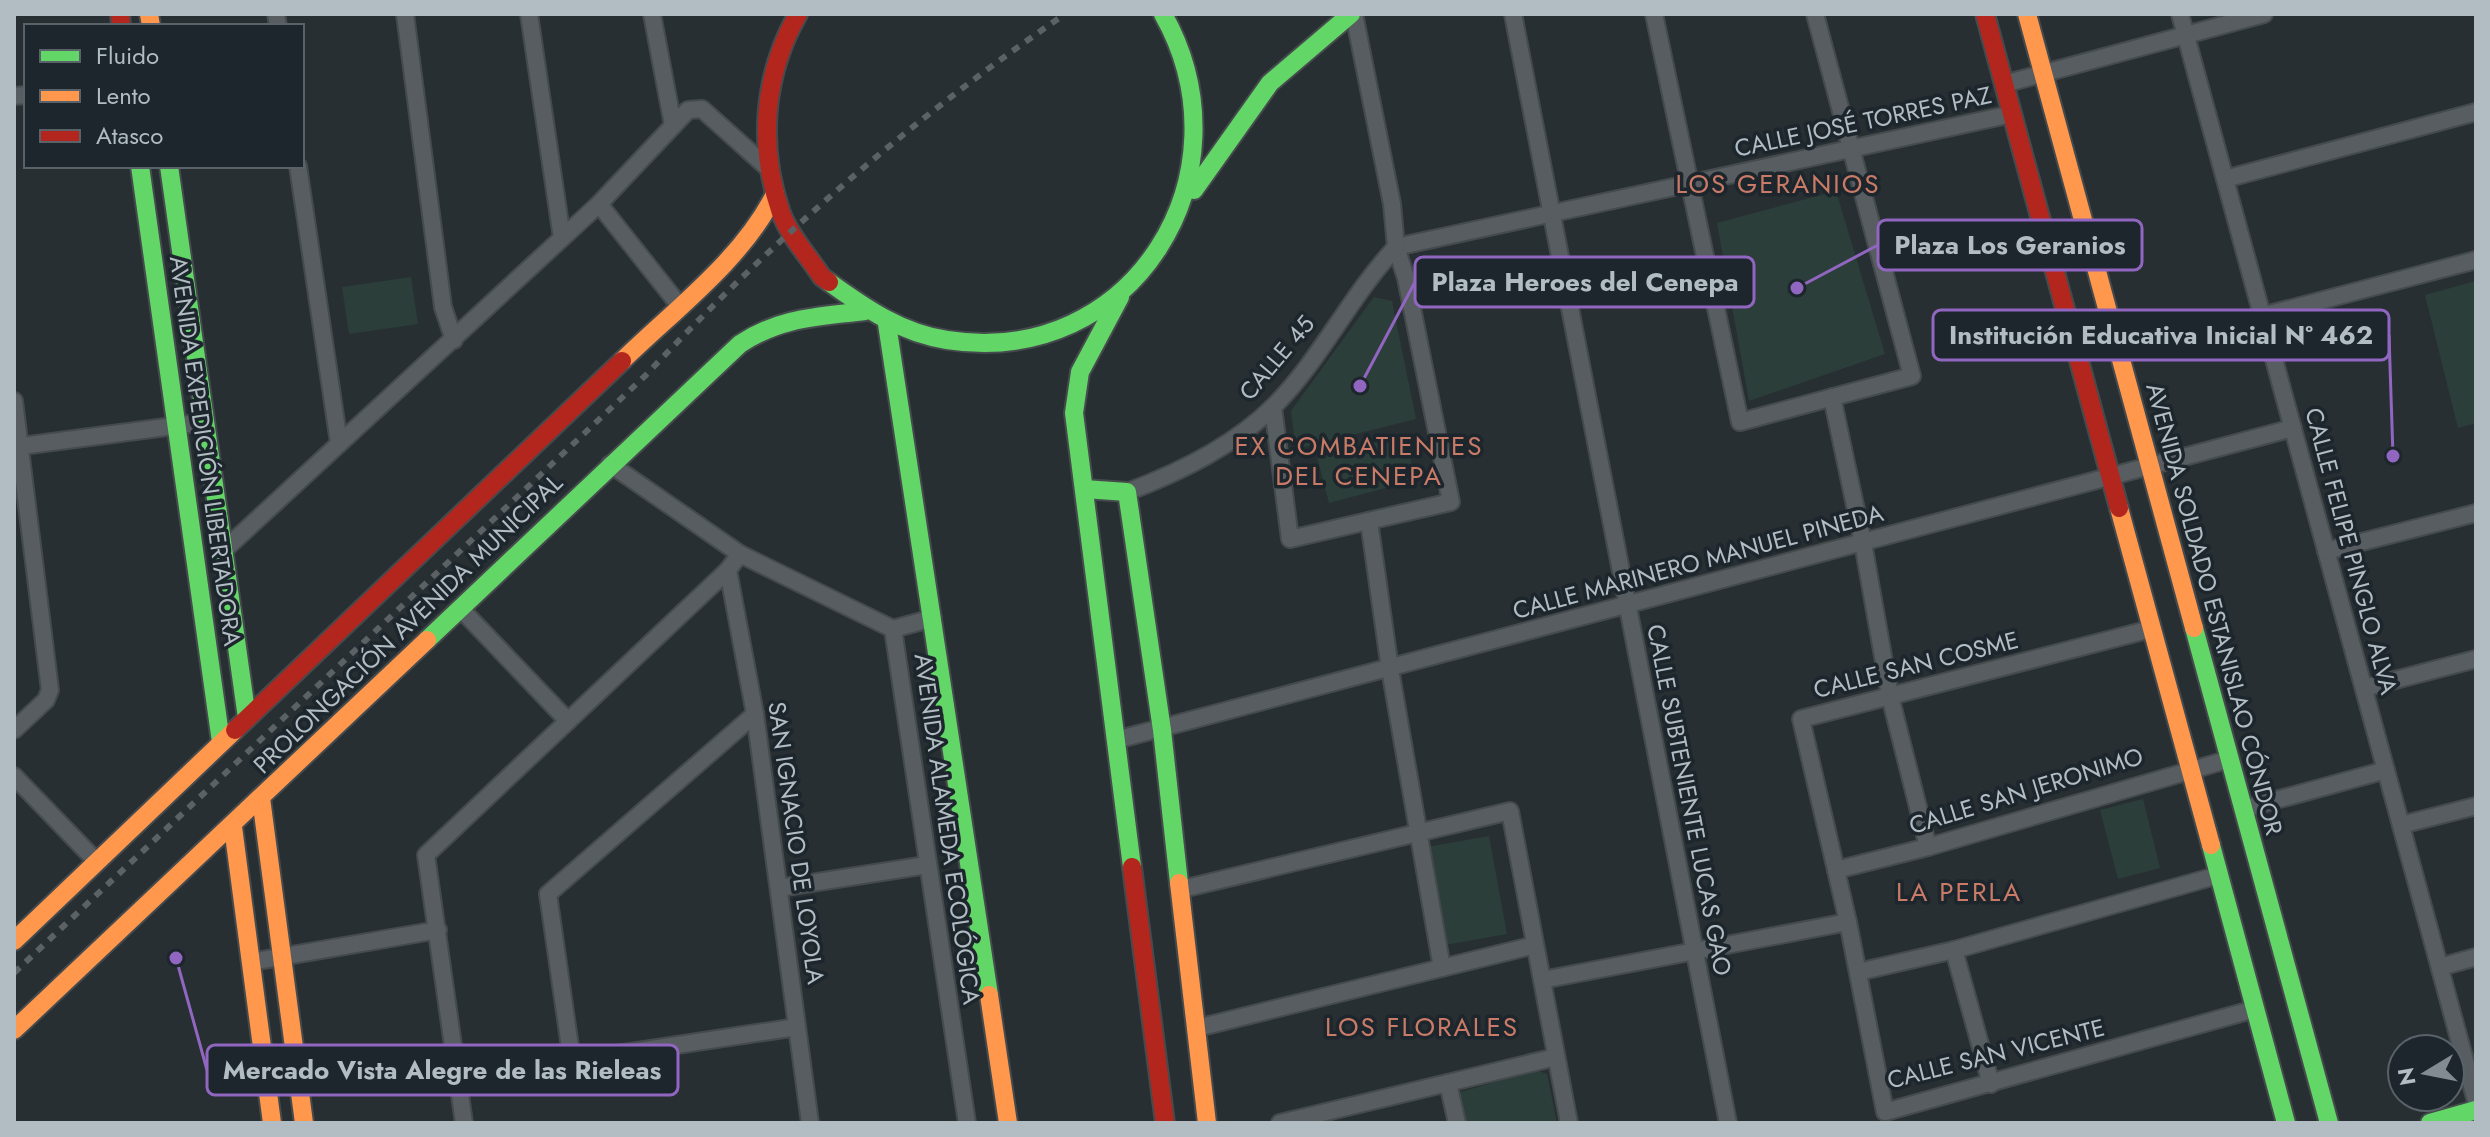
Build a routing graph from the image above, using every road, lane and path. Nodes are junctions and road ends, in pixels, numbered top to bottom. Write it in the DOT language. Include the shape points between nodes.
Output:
graph roads {
  1 [pos="405,14"];
  2 [pos="529,14"];
  3 [pos="652,14"];
  4 [pos="798,14"];
  5 [pos="1163,14"];
  6 [pos="1353,14"];
  7 [pos="1513,14"];
  8 [pos="1654,14"];
  9 [pos="1815,14"];
  10 [pos="1985,14"];
  11 [pos="2027,14"];
  12 [pos="2180,14"];
  13 [pos="2264,14"];
  14 [pos="2186,35"];
  15 [pos="2043,73"];
  16 [pos="2004,84"];
  17 [pos="2476,112"];
  18 [pos="2012,114"];
  19 [pos="673,125"];
  20 [pos="1851,149"];
  21 [pos="140,168"];
  22 [pos="169,168"];
  23 [pos="298,168"];
  24 [pos="769,169"];
  25 [pos="2225,179"];
  26 [pos="1690,185"];
  27 [pos="775,194"];
  28 [pos="599,204"];
  29 [pos="1180,212"];
  30 [pos="1552,215"];
  31 [pos="562,238"];
  32 [pos="1396,247"];
  33 [pos="2476,260"];
  34 [pos="1122,293"];
  35 [pos="679,305"];
  36 [pos="865,311"];
  37 [pos="2262,316"];
  38 [pos="887,324"];
  39 [pos="454,340"];
  40 [pos="1832,397"];
  41 [pos="14,401"];
  42 [pos="1273,407"];
  43 [pos="204,422"];
  44 [pos="176,425"];
  45 [pos="2293,428"];
  46 [pos="339,443"];
  47 [pos="17,447"];
  48 [pos="610,464"];
  49 [pos="2150,466"];
  50 [pos="2110,477"];
  51 [pos="1084,489"];
  52 [pos="1127,492"];
  53 [pos="2476,513"];
  54 [pos="1369,521"];
  55 [pos="1863,543"];
  56 [pos="223,551"];
  57 [pos="2326,551"];
  58 [pos="740,554"];
  59 [pos="728,570"];
  60 [pos="1628,606"];
  61 [pos="460,608"];
  62 [pos="933,618"];
  63 [pos="893,629"];
  64 [pos="2151,629"];
  65 [pos="2476,659"];
  66 [pos="1390,669"];
  67 [pos="2364,688"];
  68 [pos="1890,696"];
  69 [pos="755,714"];
  70 [pos="247,718"];
  71 [pos="568,721"];
  72 [pos="14,730"];
  73 [pos="1162,730"];
  74 [pos="1116,740"];
  75 [pos="221,742"];
  76 [pos="2230,759"];
  77 [pos="2189,768"];
  78 [pos="2386,770"];
  79 [pos="14,776"];
  80 [pos="261,798"];
  81 [pos="2476,806"];
  82 [pos="2243,809"];
  83 [pos="2401,825"];
  84 [pos="233,827"];
  85 [pos="1418,833"];
  86 [pos="1928,847"];
  87 [pos="97,862"];
  88 [pos="927,865"];
  89 [pos="1836,870"];
  90 [pos="2219,875"];
  91 [pos="779,888"];
  92 [pos="1182,889"];
  93 [pos="1848,922"];
  94 [pos="438,930"];
  95 [pos="14,941"];
  96 [pos="1535,945"];
  97 [pos="1954,950"];
  98 [pos="1694,951"];
  99 [pos="282,957"];
  100 [pos="2476,957"];
  101 [pos="251,962"];
  102 [pos="2440,967"];
  103 [pos="1442,968"];
  104 [pos="1858,972"];
  105 [pos="1542,980"];
  106 [pos="2255,1009"];
  107 [pos="797,1027"];
  108 [pos="1197,1028"];
  109 [pos="14,1030"];
  110 [pos="1556,1057"];
  111 [pos="572,1061"];
  112 [pos="458,1078"];
  113 [pos="1448,1083"];
  114 [pos="1991,1084"];
  115 [pos="2476,1101"];
  116 [pos="2476,1110"];
  117 [pos="272,1123"];
  118 [pos="304,1123"];
  119 [pos="464,1123"];
  120 [pos="810,1123"];
  121 [pos="967,1123"];
  122 [pos="1008,1123"];
  123 [pos="1165,1123"];
  124 [pos="1207,1123"];
  125 [pos="1280,1123"];
  126 [pos="1457,1123"];
  127 [pos="1569,1123"];
  128 [pos="1728,1123"];
  129 [pos="2286,1123"];
  130 [pos="2329,1123"];
  131 [pos="2430,1123"];
  1 -- 39 [label="street" via="443,307"];
  2 -- 31 [label="street"];
  3 -- 19 [label="street"];
  4 -- 24 [label="main road" via="768,94"];
  5 -- 29 [label="main road" via="1186,64 1196,113 1194,164"];
  6 -- 29 [label="main road" via="1270,83"];
  6 -- 32 [label="street"];
  7 -- 30 [label="street, CALLE SUBTENIENTE LUCAS GAO"];
  8 -- 26 [label="street"];
  9 -- 20 [label="street"];
  10 -- 16 [label="main road"];
  11 -- 15 [label="main road, AVENIDA SOLDADO ESTANISLAO CÓNDOR"];
  12 -- 14 [label="street, CALLE FELIPE PINGLO ALVA"];
  13 -- 14 [label="street"];
  14 -- 15 [label="street"];
  14 -- 25 [label="street, CALLE FELIPE PINGLO ALVA"];
  15 -- 16 [label="street"];
  15 -- 49 [label="main road, AVENIDA SOLDADO ESTANISLAO CÓNDOR"];
  16 -- 18 [label="main road"];
  17 -- 25 [label="street"];
  18 -- 20 [label="street, CALLE JOSÉ TORRES PAZ"];
  18 -- 50 [label="main road"];
  19 -- 24 [label="street" via="688,110 702,109"];
  19 -- 28 [label="street"];
  20 -- 26 [label="street, CALLE JOSÉ TORRES PAZ"];
  20 -- 40 [label="street" via="1912,376"];
  21 -- 44 [label="main road, AVENIDA EXPEDICIÓN LIBERTADORA"];
  22 -- 43 [label="main road, AVENIDA EXPEDICIÓN LIBERTADORA"];
  23 -- 46 [label="street"];
  24 -- 27 [label="main road"];
  25 -- 37 [label="street, CALLE FELIPE PINGLO ALVA"];
  26 -- 30 [label="street, CALLE JOSÉ TORRES PAZ"];
  26 -- 40 [label="street" via="1740,422"];
  27 -- 35 [label="main road, PROLONGACIÓN AVENIDA MUNICIPAL" via="729,258"];
  27 -- 36 [label="main road" via="810,261"];
  28 -- 31 [label="street"];
  28 -- 35 [label="street"];
  29 -- 34 [label="main road" via="1156,256"];
  30 -- 32 [label="street, CALLE JOSÉ TORRES PAZ"];
  30 -- 60 [label="street, CALLE SUBTENIENTE LUCAS GAO"];
  31 -- 39 [label="street"];
  32 -- 42 [label="street, CALLE 45"];
  32 -- 54 [label="street" via="1451,502"];
  33 -- 37 [label="street"];
  34 -- 38 [label="main road" via="1058,332 1009,344 934,340"];
  34 -- 51 [label="main road" via="1080,372 1074,413"];
  35 -- 70 [label="main road, PROLONGACIÓN AVENIDA MUNICIPAL"];
  36 -- 38 [label="main road"];
  36 -- 48 [label="main road, PROLONGACIÓN AVENIDA MUNICIPAL" via="785,321 753,334"];
  37 -- 45 [label="street, CALLE FELIPE PINGLO ALVA"];
  38 -- 62 [label="main road, AVENIDA ALAMEDA ECOLÓGICA"];
  39 -- 46 [label="street"];
  40 -- 55 [label="street"];
  41 -- 47 [label="street"];
  42 -- 52 [label="street, CALLE 45" via="1166,478"];
  42 -- 54 [label="street" via="1290,539"];
  43 -- 44 [label="street"];
  43 -- 56 [label="main road, AVENIDA EXPEDICIÓN LIBERTADORA"];
  44 -- 47 [label="street"];
  44 -- 75 [label="main road, AVENIDA EXPEDICIÓN LIBERTADORA"];
  45 -- 49 [label="street, CALLE MARINERO MANUEL PINEDA"];
  45 -- 57 [label="street, CALLE FELIPE PINGLO ALVA"];
  46 -- 56 [label="street"];
  47 -- 72 [label="street" via="50,690"];
  48 -- 58 [label="street, AVENIDA ALAMEDA ECOLÓGICA"];
  48 -- 61 [label="main road, PROLONGACIÓN AVENIDA MUNICIPAL"];
  49 -- 50 [label="street, CALLE MARINERO MANUEL PINEDA"];
  49 -- 76 [label="main road, AVENIDA SOLDADO ESTANISLAO CÓNDOR"];
  50 -- 55 [label="street, CALLE MARINERO MANUEL PINEDA"];
  50 -- 64 [label="main road"];
  51 -- 52 [label="main road"];
  51 -- 74 [label="main road"];
  52 -- 73 [label="main road"];
  53 -- 57 [label="street"];
  54 -- 66 [label="street"];
  55 -- 60 [label="street, CALLE MARINERO MANUEL PINEDA"];
  55 -- 68 [label="street"];
  56 -- 70 [label="main road, AVENIDA EXPEDICIÓN LIBERTADORA"];
  57 -- 67 [label="street, CALLE FELIPE PINGLO ALVA"];
  58 -- 59 [label="street"];
  58 -- 63 [label="street, AVENIDA ALAMEDA ECOLÓGICA"];
  59 -- 69 [label="street, SAN IGNACIO DE LOYOLA"];
  59 -- 71 [label="street"];
  60 -- 66 [label="street, CALLE MARINERO MANUEL PINEDA"];
  60 -- 98 [label="street, CALLE SUBTENIENTE LUCAS GAO"];
  61 -- 71 [label="street"];
  61 -- 80 [label="main road, PROLONGACIÓN AVENIDA MUNICIPAL"];
  62 -- 63 [label="street"];
  62 -- 122 [label="main road, AVENIDA ALAMEDA ECOLÓGICA"];
  63 -- 88 [label="street, AVENIDA ALAMEDA ECOLÓGICA"];
  64 -- 68 [label="street, CALLE SAN COSME"];
  64 -- 77 [label="main road"];
  65 -- 67 [label="street"];
  66 -- 73 [label="street, CALLE MARINERO MANUEL PINEDA"];
  66 -- 85 [label="street"];
  67 -- 78 [label="street, CALLE FELIPE PINGLO ALVA"];
  68 -- 86 [label="street"];
  68 -- 89 [label="street, CALLE SAN COSME" via="1801,719"];
  69 -- 91 [label="street, SAN IGNACIO DE LOYOLA"];
  69 -- 111 [label="street" via="548,894"];
  70 -- 75 [label="main road, PROLONGACIÓN AVENIDA MUNICIPAL"];
  71 -- 94 [label="street" via="426,855"];
  73 -- 74 [label="street, CALLE MARINERO MANUEL PINEDA"];
  73 -- 92 [label="main road"];
  74 -- 123 [label="main road"];
  75 -- 87 [label="main road, PROLONGACIÓN AVENIDA MUNICIPAL"];
  76 -- 77 [label="street, CALLE SAN JERONIMO"];
  76 -- 82 [label="main road, AVENIDA SOLDADO ESTANISLAO CÓNDOR"];
  77 -- 86 [label="street, CALLE SAN JERONIMO"];
  77 -- 90 [label="main road"];
  78 -- 82 [label="street"];
  78 -- 83 [label="street, CALLE FELIPE PINGLO ALVA"];
  79 -- 87 [label="street"];
  80 -- 84 [label="main road, PROLONGACIÓN AVENIDA MUNICIPAL"];
  80 -- 99 [label="main road"];
  81 -- 83 [label="street"];
  82 -- 130 [label="main road, AVENIDA SOLDADO ESTANISLAO CÓNDOR"];
  83 -- 102 [label="street, CALLE FELIPE PINGLO ALVA"];
  84 -- 101 [label="main road"];
  84 -- 109 [label="main road, PROLONGACIÓN AVENIDA MUNICIPAL"];
  85 -- 92 [label="street"];
  85 -- 96 [label="street" via="1510,811"];
  85 -- 103 [label="street"];
  86 -- 89 [label="street, CALLE SAN JERONIMO"];
  87 -- 95 [label="main road, PROLONGACIÓN AVENIDA MUNICIPAL"];
  88 -- 91 [label="street"];
  88 -- 121 [label="street, AVENIDA ALAMEDA ECOLÓGICA"];
  89 -- 93 [label="street, CALLE SAN COSME"];
  90 -- 97 [label="street"];
  90 -- 106 [label="main road"];
  91 -- 107 [label="street, SAN IGNACIO DE LOYOLA"];
  92 -- 108 [label="main road"];
  93 -- 98 [label="street"];
  93 -- 104 [label="street, CALLE SAN VICENTE"];
  94 -- 99 [label="street"];
  94 -- 112 [label="street"];
  96 -- 103 [label="street"];
  96 -- 105 [label="street"];
  97 -- 104 [label="street"];
  97 -- 114 [label="street"];
  98 -- 105 [label="street"];
  98 -- 128 [label="street, CALLE SUBTENIENTE LUCAS GAO"];
  99 -- 101 [label="street"];
  99 -- 118 [label="main road"];
  100 -- 102 [label="street"];
  101 -- 117 [label="main road"];
  102 -- 115 [label="street, CALLE FELIPE PINGLO ALVA"];
  103 -- 108 [label="street"];
  104 -- 114 [label="street, CALLE SAN VICENTE" via="1885,1112"];
  105 -- 110 [label="street"];
  106 -- 114 [label="street, CALLE SAN VICENTE"];
  106 -- 129 [label="main road"];
  107 -- 111 [label="street"];
  107 -- 120 [label="street, SAN IGNACIO DE LOYOLA"];
  108 -- 124 [label="main road"];
  110 -- 113 [label="street"];
  110 -- 127 [label="street"];
  111 -- 112 [label="street"];
  112 -- 119 [label="street"];
  113 -- 125 [label="street"];
  113 -- 126 [label="street"];
  116 -- 131 [label="main road"];
}
